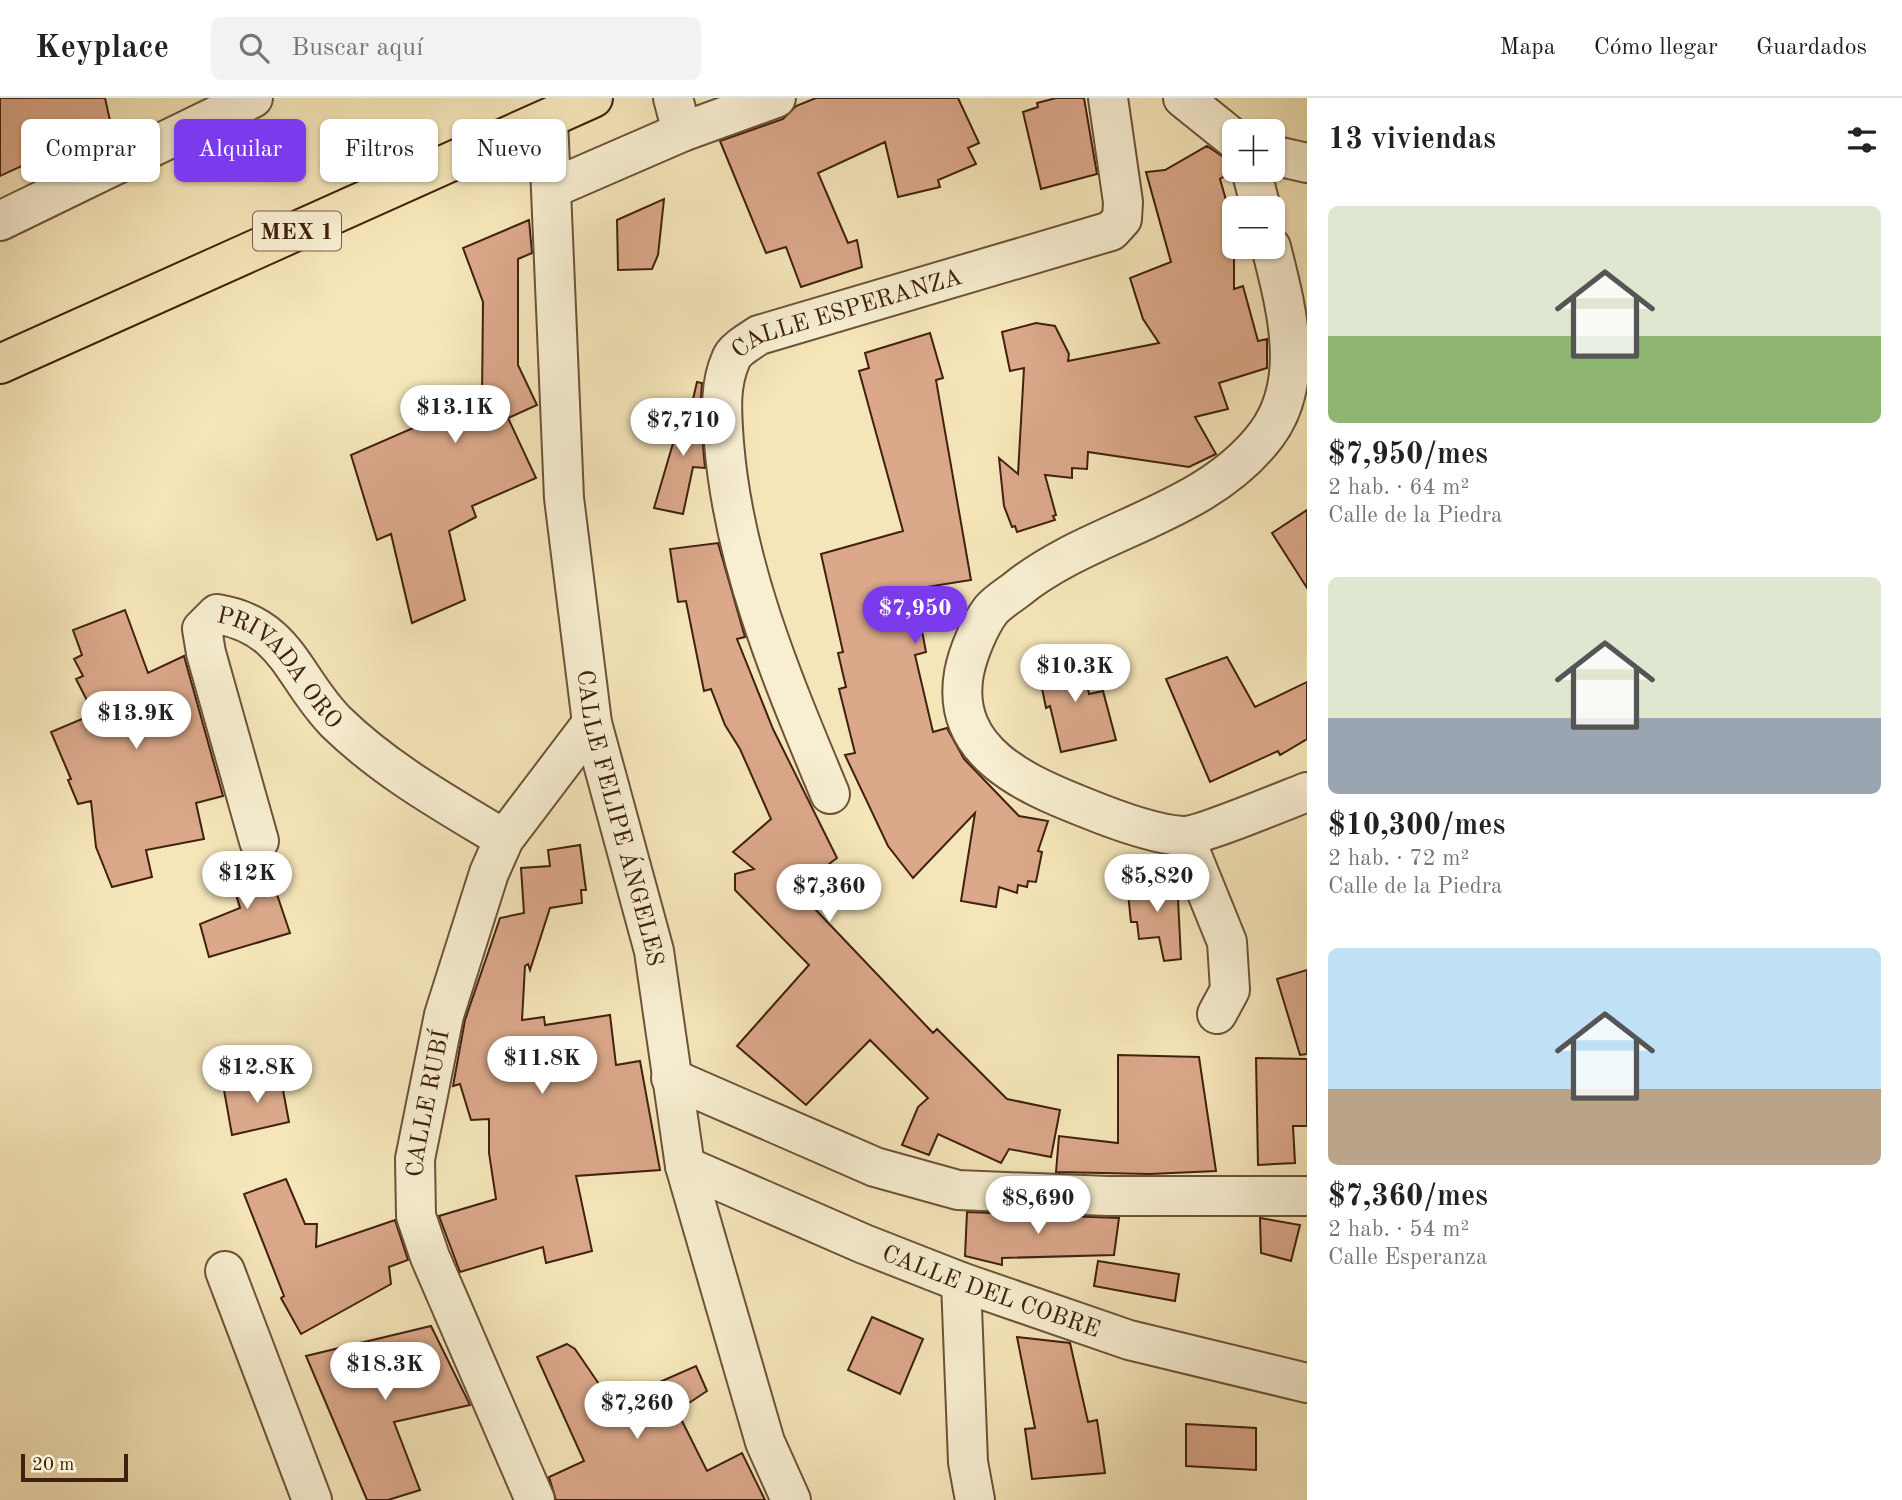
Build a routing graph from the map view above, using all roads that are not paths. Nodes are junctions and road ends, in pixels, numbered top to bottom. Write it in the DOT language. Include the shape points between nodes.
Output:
graph roads {
  1 [pos="253,98"];
  2 [pos="593,98"];
  3 [pos="776,98"];
  4 [pos="1108,98"];
  5 [pos="1183,98"];
  6 [pos="677,115"];
  7 [pos="548,119"];
  8 [pos="1222,129"];
  9 [pos="1285,158"];
  10 [pos="452,162"];
  11 [pos="1307,163"];
  12 [pos="553,182"];
  13 [pos="553,188"];
  14 [pos="0,221"];
  15 [pos="1274,259"];
  16 [pos="0,364"];
  17 [pos="592,723"];
  18 [pos="1307,792"];
  19 [pos="830,794"];
  20 [pos="1184,836"];
  21 [pos="504,839"];
  22 [pos="259,841"];
  23 [pos="1217,1014"];
  24 [pos="671,1078"];
  25 [pos="685,1166"];
  26 [pos="1307,1196"];
  27 [pos="225,1272"];
  28 [pos="961,1282"];
  29 [pos="1307,1383"];
  30 [pos="312,1500"];
  31 [pos="535,1500"];
  32 [pos="791,1500"];
  33 [pos="975,1500"];
  1 -- 14 [label="street"];
  2 -- 7 [label="main road, MEX 1"];
  3 -- 6 [label="street"];
  4 -- 19 [label="street, CALLE ESPERANZA" via="1123,202 1122,219 1111,231 759,335 731,356 721,397 728,485 744,567"];
  5 -- 8 [label="street"];
  6 -- 13 [label="street"];
  9 -- 11 [label="street"];
  10 -- 16 [label="main road, MEX 1"];
  12 -- 13 [label="street, CALLE FELIPE ÁNGELES"];
  13 -- 17 [label="street, CALLE FELIPE ÁNGELES" via="564,498"];
  15 -- 20 [label="street" via="1290,362 1285,402 1266,435 1237,466 1163,513 1042,568 991,610 964,674 962,700 973,734 995,762 1034,788 1112,819"];
  17 -- 21 [label="street, CALLE RUBÍ"];
  17 -- 24 [label="street, CALLE FELIPE ÁNGELES" via="654,951"];
  18 -- 20 [label="street"];
  20 -- 23 [label="street" via="1227,942 1230,990"];
  21 -- 22 [label="street, PRIVADA ORO" via="405,779 336,722 263,629 217,614 202,629 206,653"];
  21 -- 31 [label="street, CALLE RUBÍ" via="444,1015 415,1159 416,1216"];
  24 -- 25 [label="street, CALLE FELIPE ÁNGELES"];
  24 -- 26 [label="street" via="875,1167 958,1189 1108,1196"];
  25 -- 28 [label="street, CALLE DEL COBRE"];
  25 -- 32 [label="street, CALLE FELIPE ÁNGELES" via="765,1442"];
  27 -- 30 [label="street"];
  28 -- 29 [label="street, CALLE DEL COBRE" via="1129,1340"];
  28 -- 33 [label="street" via="968,1462"];
}
